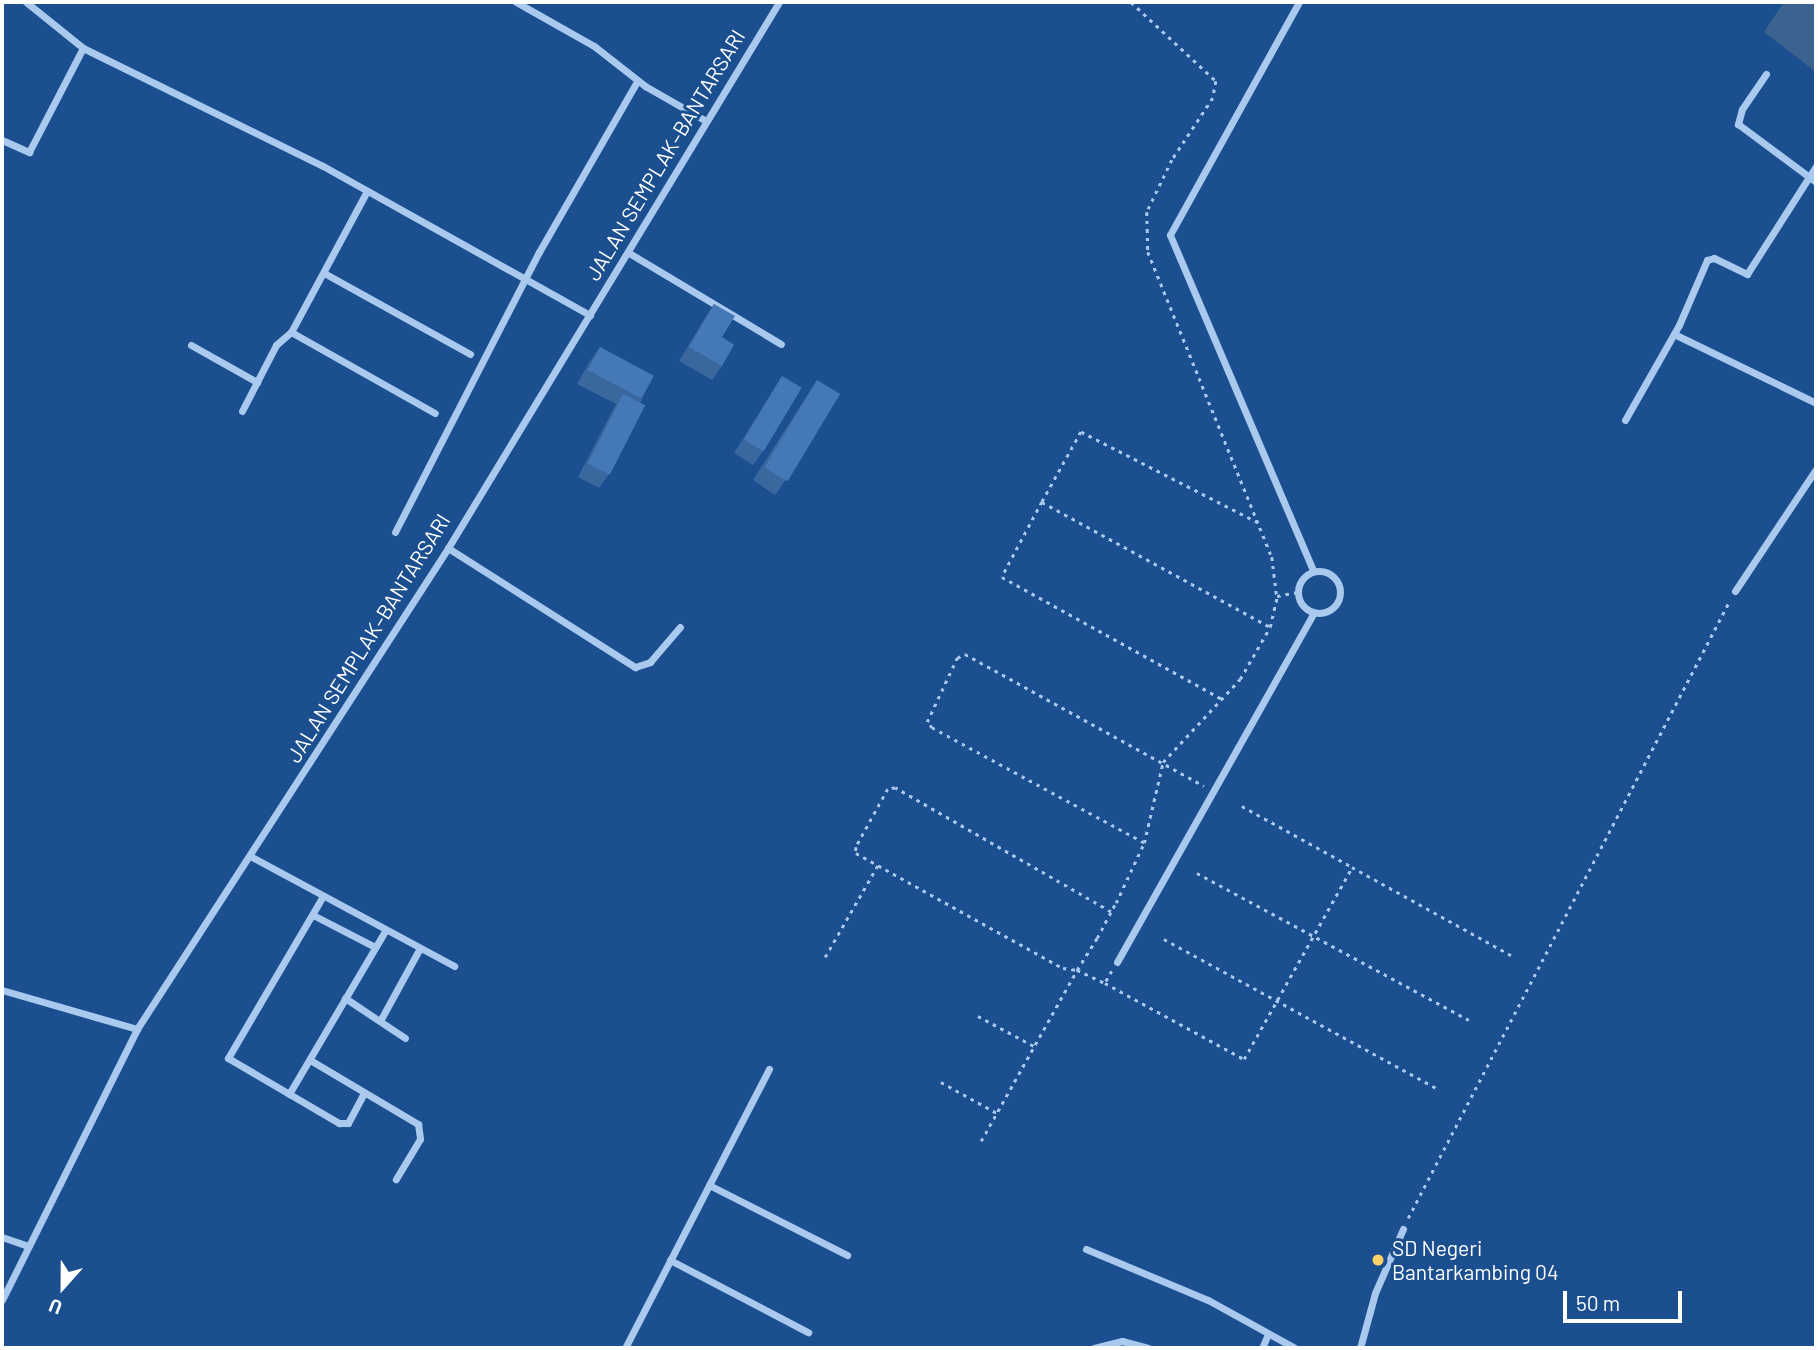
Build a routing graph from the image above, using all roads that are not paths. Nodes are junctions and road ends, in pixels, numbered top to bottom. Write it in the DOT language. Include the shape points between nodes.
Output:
graph roads {
  1 [pos="26,2"];
  2 [pos="516,2"];
  3 [pos="779,2"];
  4 [pos="1298,2"];
  5 [pos="83,48"];
  6 [pos="1766,75"];
  7 [pos="638,80"];
  8 [pos="706,121"];
  9 [pos="2,139"];
  10 [pos="1816,166"];
  11 [pos="1808,176"];
  12 [pos="1816,182"];
  13 [pos="367,191"];
  14 [pos="629,253"];
  15 [pos="324,273"];
  16 [pos="525,279"];
  17 [pos="590,315"];
  18 [pos="291,332"];
  19 [pos="1674,334"];
  20 [pos="780,344"];
  21 [pos="191,345"];
  22 [pos="470,354"];
  23 [pos="257,382"];
  24 [pos="1816,403"];
  25 [pos="242,411"];
  26 [pos="435,413"];
  27 [pos="1625,420"];
  28 [pos="1816,469"];
  29 [pos="396,532"];
  30 [pos="448,548"];
  31 [pos="1313,571"];
  32 [pos="1735,591"];
  33 [pos="1314,613"];
  34 [pos="680,627"];
  35 [pos="250,856"];
  36 [pos="323,896"];
  37 [pos="313,915"];
  38 [pos="385,931"];
  39 [pos="375,947"];
  40 [pos="420,948"];
  41 [pos="1117,962"];
  42 [pos="454,966"];
  43 [pos="2,990"];
  44 [pos="345,998"];
  45 [pos="380,1021"];
  46 [pos="137,1029"];
  47 [pos="405,1038"];
  48 [pos="310,1060"];
  49 [pos="769,1069"];
  50 [pos="289,1094"];
  51 [pos="363,1094"];
  52 [pos="396,1179"];
  53 [pos="709,1185"];
  54 [pos="1403,1229"];
  55 [pos="2,1237"];
  56 [pos="28,1247"];
  57 [pos="1086,1249"];
  58 [pos="847,1255"];
  59 [pos="670,1260"];
  60 [pos="2,1300"];
  61 [pos="808,1332"];
  62 [pos="1267,1336"];
  63 [pos="625,1348"];
  64 [pos="1094,1348"];
  65 [pos="1148,1348"];
  66 [pos="1262,1348"];
  67 [pos="1295,1348"];
  68 [pos="1360,1348"];
  1 -- 5 [label="street"];
  2 -- 7 [label="street" via="594,46"];
  3 -- 8 [label="street, JALAN SEMPLAK–BANTARSARI"];
  4 -- 31 [label="street" via="1170,235"];
  5 -- 9 [label="street" via="29,152"];
  5 -- 13 [label="street"];
  6 -- 11 [label="street" via="1742,109 1738,124"];
  7 -- 8 [label="street"];
  7 -- 16 [label="street"];
  8 -- 14 [label="street, JALAN SEMPLAK–BANTARSARI"];
  10 -- 11 [label="street"];
  11 -- 12 [label="street"];
  11 -- 19 [label="street" via="1747,274 1714,258 1707,260"];
  13 -- 15 [label="street"];
  13 -- 16 [label="street"];
  14 -- 17 [label="street, JALAN SEMPLAK–BANTARSARI"];
  14 -- 20 [label="street"];
  15 -- 18 [label="street"];
  15 -- 22 [label="street"];
  16 -- 17 [label="street"];
  16 -- 29 [label="street"];
  17 -- 30 [label="street, JALAN SEMPLAK–BANTARSARI"];
  18 -- 23 [label="street" via="276,345"];
  18 -- 26 [label="street"];
  19 -- 24 [label="street"];
  19 -- 27 [label="street"];
  21 -- 23 [label="street"];
  23 -- 25 [label="street"];
  28 -- 32 [label="street"];
  30 -- 34 [label="street" via="635,667 650,662"];
  30 -- 35 [label="street, JALAN SEMPLAK–BANTARSARI"];
  31 -- 33 [label="street" via="1301,579 1297,592 1302,606"];
  31 -- 33 [label="street" via="1329,573 1339,584 1339,600 1329,611"];
  33 -- 41 [label="street"];
  35 -- 36 [label="street"];
  35 -- 46 [label="street, JALAN SEMPLAK–BANTARSARI"];
  36 -- 37 [label="street"];
  36 -- 38 [label="street"];
  37 -- 39 [label="street"];
  37 -- 50 [label="street" via="228,1054"];
  38 -- 39 [label="street"];
  38 -- 40 [label="street"];
  39 -- 44 [label="street"];
  40 -- 42 [label="street"];
  40 -- 45 [label="street"];
  43 -- 46 [label="street"];
  44 -- 45 [label="street"];
  44 -- 48 [label="street"];
  45 -- 47 [label="street"];
  46 -- 56 [label="street, JALAN SEMPLAK–BANTARSARI"];
  48 -- 50 [label="street"];
  48 -- 51 [label="street"];
  49 -- 53 [label="street"];
  50 -- 51 [label="street" via="343,1125"];
  51 -- 52 [label="street" via="418,1124 422,1132"];
  53 -- 58 [label="street"];
  53 -- 59 [label="street"];
  54 -- 68 [label="street" via="1375,1293"];
  55 -- 56 [label="street"];
  56 -- 60 [label="street, JALAN SEMPLAK–BANTARSARI"];
  57 -- 62 [label="street" via="1208,1300"];
  59 -- 61 [label="street"];
  59 -- 63 [label="street"];
  62 -- 66 [label="street"];
  62 -- 67 [label="street"];
  64 -- 65 [label="street" via="1122,1341"];
}
